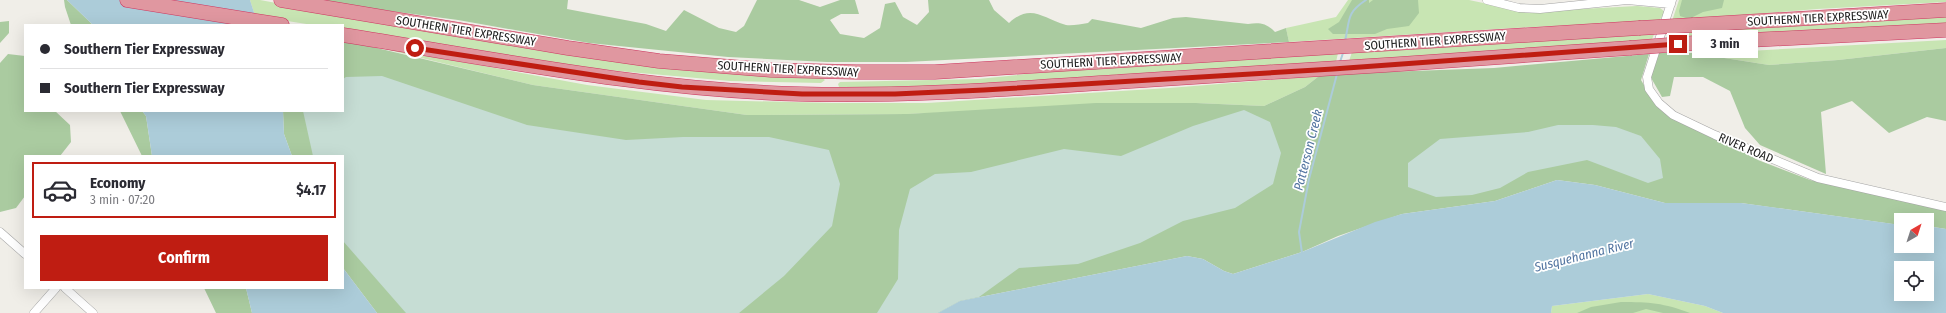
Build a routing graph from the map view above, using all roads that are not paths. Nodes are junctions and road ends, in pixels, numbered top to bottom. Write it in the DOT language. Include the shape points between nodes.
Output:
graph roads {
  1 [pos="127,0"];
  2 [pos="281,0"];
  3 [pos="1487,0"];
  4 [pos="1672,2"];
  5 [pos="1946,10"];
  6 [pos="276,24"];
  7 [pos="1946,30"];
  8 [pos="344,35"];
  9 [pos="1946,207"];
  10 [pos="0,232"];
  11 [pos="24,253"];
  12 [pos="55,289"];
  13 [pos="66,289"];
  14 [pos="34,313"];
  15 [pos="93,313"];
  1 -- 6 [label="highway"];
  2 -- 5 [label="highway, SOUTHERN TIER EXPRESSWAY, bridge" via="659,61 771,70 856,72 936,72"];
  3 -- 4 [label="street" via="1509,7 1540,9 1626,0"];
  4 -- 9 [label="street, RIVER ROAD" via="1647,77 1649,89 1659,103 1673,114 1715,135 1818,178"];
  7 -- 8 [label="highway, SOUTHERN TIER EXPRESSWAY, bridge" via="1694,43 1340,69 916,94 802,94 682,87"];
  10 -- 11 [label="street"];
  12 -- 14 [label="street"];
  13 -- 15 [label="street"];
}
